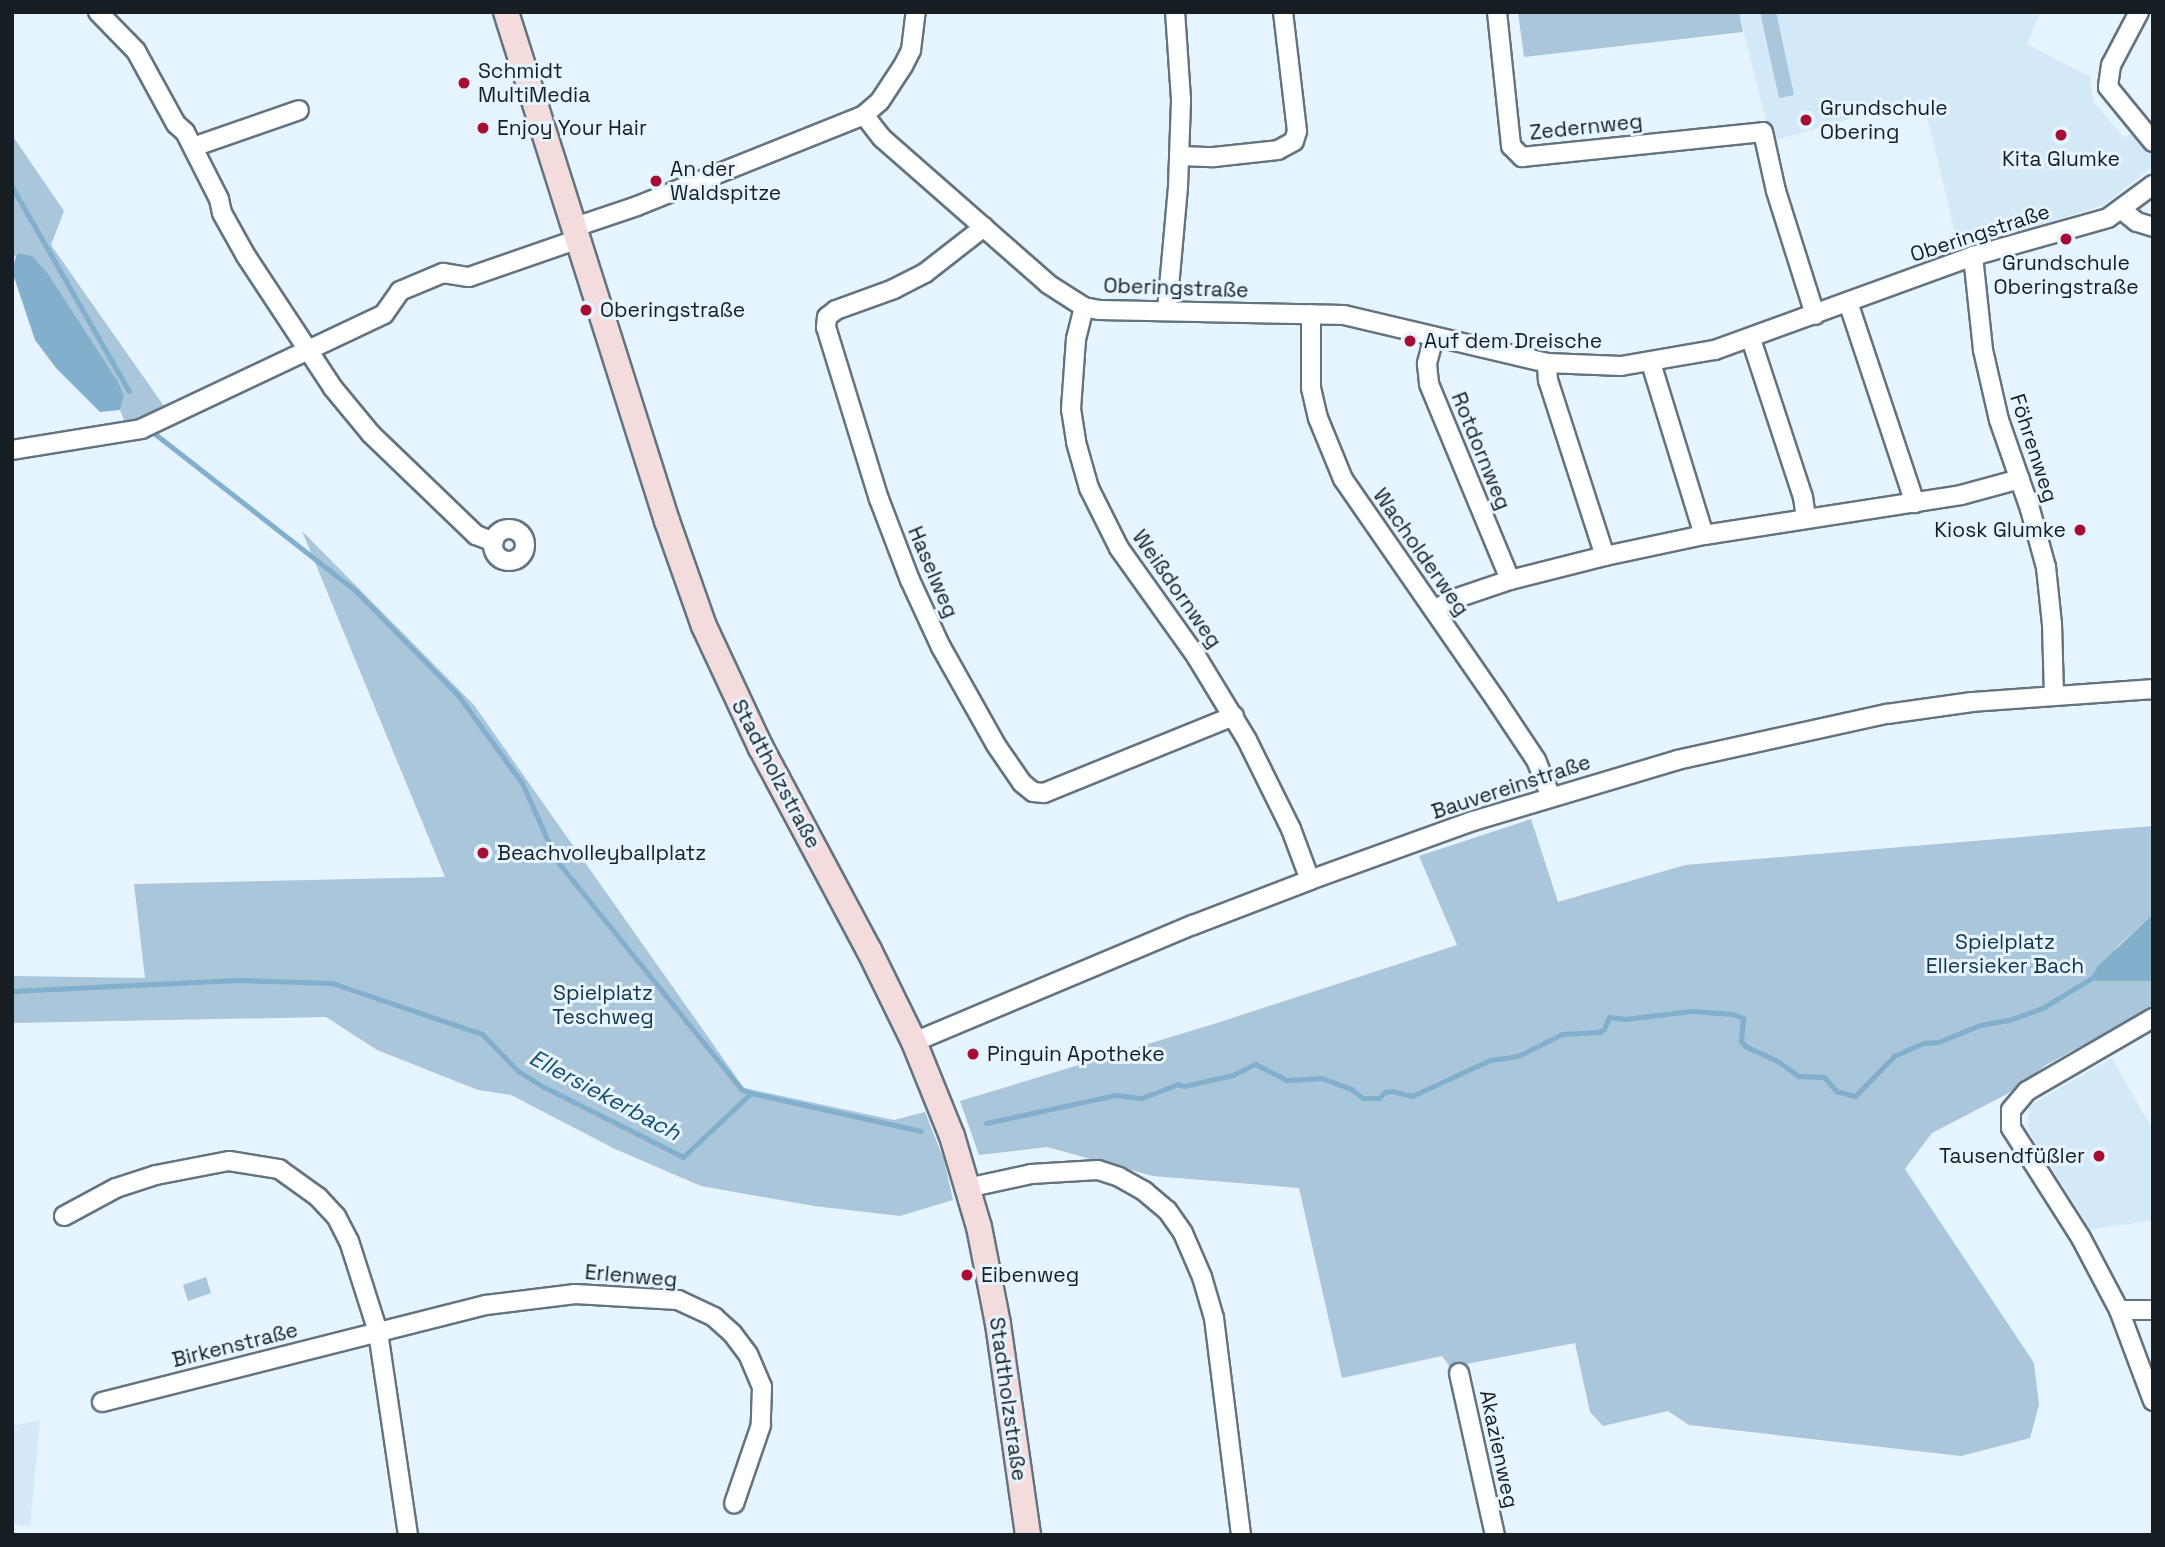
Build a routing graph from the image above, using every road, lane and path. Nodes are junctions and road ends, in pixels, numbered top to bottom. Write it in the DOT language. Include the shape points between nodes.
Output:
graph roads {
  1 [pos="98,12"];
  2 [pos="506,12"];
  3 [pos="916,12"];
  4 [pos="1175,12"];
  5 [pos="1283,12"];
  6 [pos="1497,12"];
  7 [pos="2139,12"];
  8 [pos="299,110"];
  9 [pos="864,114"];
  10 [pos="2153,142"];
  11 [pos="193,147"];
  12 [pos="1179,156"];
  13 [pos="2153,185"];
  14 [pos="2122,210"];
  15 [pos="984,227"];
  16 [pos="2153,227"];
  17 [pos="577,233"];
  18 [pos="1973,256"];
  19 [pos="1848,302"];
  20 [pos="1084,307"];
  21 [pos="1167,310"];
  22 [pos="1311,314"];
  23 [pos="1815,315"];
  24 [pos="1434,337"];
  25 [pos="1751,339"];
  26 [pos="308,351"];
  27 [pos="1546,363"];
  28 [pos="1651,363"];
  29 [pos="12,450"];
  30 [pos="2020,479"];
  31 [pos="1915,503"];
  32 [pos="1806,518"];
  33 [pos="1704,535"];
  34 [pos="494,542"];
  35 [pos="1605,556"];
  36 [pos="1510,580"];
  37 [pos="1434,610"];
  38 [pos="2153,689"];
  39 [pos="2054,695"];
  40 [pos="1234,716"];
  41 [pos="1551,797"];
  42 [pos="1310,880"];
  43 [pos="2153,1018"];
  44 [pos="914,1042"];
  45 [pos="967,1188"];
  46 [pos="64,1216"];
  47 [pos="2119,1310"];
  48 [pos="2153,1310"];
  49 [pos="378,1332"];
  50 [pos="1459,1373"];
  51 [pos="2153,1401"];
  52 [pos="102,1402"];
  53 [pos="734,1504"];
  54 [pos="1027,1534"];
  55 [pos="408,1535"];
  56 [pos="1241,1535"];
  57 [pos="1495,1535"];
  1 -- 11 [label="street" via="136,51"];
  2 -- 17 [label="street, Stadtholzstraße"];
  3 -- 9 [label="street" via="916,28 903,66 880,101"];
  4 -- 12 [label="street" via="1181,99"];
  5 -- 12 [label="street" via="1297,131 1294,141 1278,150"];
  6 -- 23 [label="street, Zedernweg" via="1511,146 1522,157 1763,132 1776,191"];
  7 -- 10 [label="street" via="2111,65 2108,87"];
  8 -- 11 [label="street"];
  9 -- 15 [label="street, Oberingstraße" via="883,138"];
  9 -- 17 [label="street"];
  11 -- 26 [label="street" via="222,214"];
  12 -- 21 [label="street"];
  13 -- 14 [label="street, Oberingstraße"];
  14 -- 16 [label="street"];
  14 -- 18 [label="street, Oberingstraße" via="2108,218"];
  15 -- 20 [label="street, Oberingstraße" via="1048,284"];
  15 -- 40 [label="street, Haselweg" via="925,273 836,310 827,317 826,327 879,499 946,658 996,745 1032,792 1044,793"];
  17 -- 26 [label="street" via="469,277 443,273 400,291 384,314"];
  17 -- 44 [label="street, Stadtholzstraße" via="704,626 761,748"];
  18 -- 19 [label="street, Oberingstraße"];
  18 -- 30 [label="street, Föhrenweg" via="1986,361 1999,419"];
  19 -- 23 [label="street, Oberingstraße"];
  19 -- 31 [label="street"];
  20 -- 21 [label="street, Oberingstraße"];
  20 -- 40 [label="street, Weißdornweg" via="1076,340 1071,410 1089,488 1119,548"];
  21 -- 22 [label="street, Oberingstraße"];
  22 -- 24 [label="street, Oberingstraße" via="1368,320"];
  22 -- 37 [label="street, Wacholderweg" via="1311,388 1328,447 1365,514"];
  23 -- 25 [label="street, Oberingstraße"];
  24 -- 27 [label="street, Oberingstraße"];
  24 -- 36 [label="street, Rotdornweg" via="1427,364 1429,384"];
  25 -- 28 [label="street, Oberingstraße"];
  25 -- 32 [label="street"];
  26 -- 29 [label="street" via="141,429"];
  26 -- 34 [label="street" via="371,434 476,535"];
  27 -- 28 [label="street, Oberingstraße"];
  27 -- 35 [label="street"];
  28 -- 33 [label="street"];
  30 -- 31 [label="street"];
  30 -- 39 [label="street, Föhrenweg" via="2046,567"];
  31 -- 32 [label="street"];
  32 -- 33 [label="street"];
  33 -- 35 [label="street"];
  35 -- 36 [label="street"];
  36 -- 37 [label="street"];
  37 -- 41 [label="street, Wacholderweg" via="1536,760"];
  38 -- 39 [label="street, Bauvereinstraße"];
  39 -- 41 [label="street, Bauvereinstraße" via="1972,702 1822,727 1677,760"];
  40 -- 42 [label="street, Weißdornweg" via="1272,787"];
  41 -- 42 [label="street, Bauvereinstraße"];
  42 -- 44 [label="street, Bauvereinstraße"];
  43 -- 47 [label="street" via="2027,1091 2011,1110 2011,1128 2081,1238"];
  44 -- 45 [label="street, Stadtholzstraße" via="952,1136"];
  45 -- 54 [label="street, Stadtholzstraße" via="998,1324"];
  45 -- 56 [label="street" via="1031,1174 1098,1170 1144,1191 1167,1210 1193,1255 1214,1318"];
  46 -- 49 [label="street" via="116,1188 180,1168 229,1161 279,1170 336,1216 359,1268"];
  47 -- 48 [label="street"];
  47 -- 51 [label="street"];
  49 -- 52 [label="street, Birkenstraße"];
  49 -- 53 [label="street, Erlenweg" via="486,1305 575,1294 678,1300 714,1317 741,1343 762,1387 761,1425"];
  49 -- 55 [label="street"];
  50 -- 57 [label="street, Akazienweg"];
}
